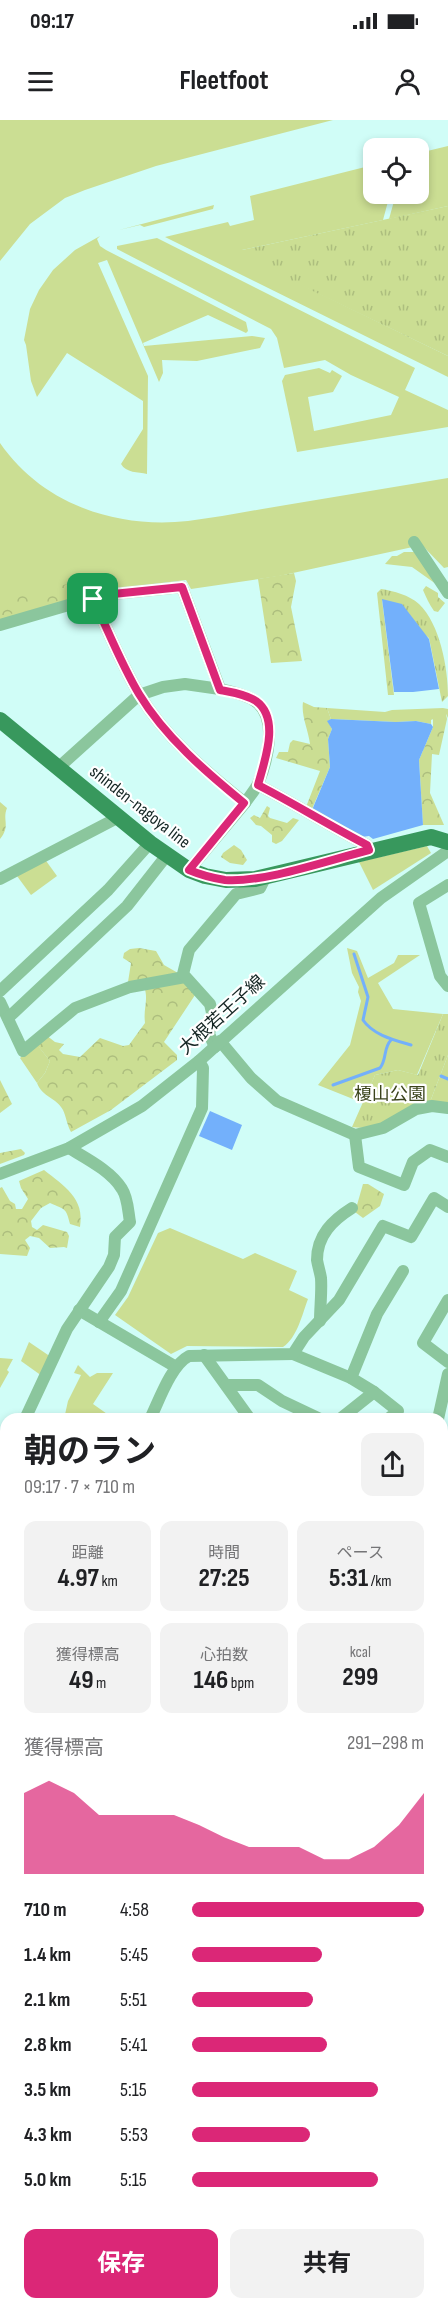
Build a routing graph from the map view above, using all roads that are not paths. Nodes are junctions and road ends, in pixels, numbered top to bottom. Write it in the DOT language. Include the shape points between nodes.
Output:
graph roads {
  1 [pos="414,542"];
  2 [pos="448,593"];
  3 [pos="93,599"];
  4 [pos="0,626"];
  5 [pos="220,690"];
  6 [pos="140,695"];
  7 [pos="0,720"];
  8 [pos="58,768"];
  9 [pos="258,785"];
  10 [pos="244,803"];
  11 [pos="118,817"];
  12 [pos="150,843"];
  13 [pos="448,843"];
  14 [pos="369,850"];
  15 [pos="448,851"];
  16 [pos="167,855"];
  17 [pos="189,870"];
  18 [pos="266,876"];
  19 [pos="0,879"];
  20 [pos="448,885"];
  21 [pos="185,977"];
  22 [pos="448,986"];
  23 [pos="0,991"];
  24 [pos="0,1002"];
  25 [pos="8,1018"];
  26 [pos="218,1044"];
  27 [pos="199,1061"];
  28 [pos="448,1108"];
  29 [pos="355,1135"];
  30 [pos="69,1148"];
  31 [pos="448,1157"];
  32 [pos="0,1174"];
  33 [pos="448,1207"];
  34 [pos="352,1208"];
  35 [pos="130,1222"];
  36 [pos="151,1225"];
  37 [pos="403,1271"];
  38 [pos="448,1300"];
  39 [pos="79,1310"];
  40 [pos="320,1321"];
  41 [pos="99,1322"];
  42 [pos="292,1354"];
  43 [pos="204,1355"];
  44 [pos="448,1362"];
  45 [pos="176,1367"];
  46 [pos="448,1374"];
  47 [pos="351,1378"];
  48 [pos="226,1385"];
  49 [pos="374,1392"];
  50 [pos="27,1413"];
  51 [pos="153,1413"];
  52 [pos="246,1413"];
  53 [pos="307,1413"];
  54 [pos="348,1413"];
  55 [pos="397,1413"];
  56 [pos="439,1413"];
  1 -- 2 [label="street"];
  3 -- 4 [label="street"];
  3 -- 5 [label="street" via="182,587"];
  3 -- 6 [label="street"];
  5 -- 6 [label="street" via="185,684"];
  5 -- 9 [label="street" via="243,695 264,711 270,733"];
  6 -- 8 [label="street"];
  6 -- 10 [label="street" via="170,735"];
  7 -- 8 [label="main road, shinden-nagoya line"];
  8 -- 11 [label="main road, shinden-nagoya line"];
  9 -- 10 [label="street"];
  9 -- 14 [label="street" via="367,845"];
  10 -- 17 [label="street"];
  11 -- 12 [label="main road, shinden-nagoya line"];
  11 -- 19 [label="street"];
  12 -- 16 [label="main road, shinden-nagoya line"];
  12 -- 23 [label="street" via="108,890"];
  13 -- 14 [label="main road, shinden-nagoya line" via="431,837"];
  14 -- 18 [label="main road, shinden-nagoya line"];
  15 -- 26 [label="street, 大根若王子線" via="381,898"];
  16 -- 17 [label="main road, shinden-nagoya line"];
  16 -- 25 [label="street" via="128,906"];
  17 -- 18 [label="main road, shinden-nagoya line" via="226,880"];
  18 -- 21 [label="street" via="260,888 236,894 196,941 189,951"];
  20 -- 22 [label="street" via="419,903 440,976"];
  21 -- 25 [label="street" via="130,987 75,1008 23,1051"];
  21 -- 26 [label="street" via="210,1004 213,1017 209,1034"];
  24 -- 25 [label="street"];
  26 -- 27 [label="street, 大根若王子線"];
  26 -- 29 [label="street" via="277,1101"];
  27 -- 30 [label="street, 大根若王子線" via="142,1106"];
  27 -- 36 [label="street" via="202,1108"];
  28 -- 29 [label="street" via="416,1109 383,1128"];
  29 -- 31 [label="street" via="359,1167 404,1185 413,1162 430,1150"];
  30 -- 32 [label="street, 大根若王子線"];
  30 -- 35 [label="street" via="122,1189"];
  33 -- 40 [label="street" via="434,1198 411,1237 383,1226 339,1300"];
  34 -- 40 [label="street" via="335,1219 319,1246"];
  35 -- 36 [label="street"];
  35 -- 39 [label="street" via="115,1236 109,1267"];
  36 -- 41 [label="street" via="122,1291"];
  37 -- 47 [label="street" via="377,1314"];
  38 -- 44 [label="street" via="423,1343"];
  39 -- 41 [label="street"];
  39 -- 50 [label="street"];
  40 -- 42 [label="street"];
  41 -- 45 [label="street"];
  42 -- 43 [label="street"];
  42 -- 47 [label="street"];
  43 -- 45 [label="street" via="182,1359"];
  43 -- 48 [label="street"];
  45 -- 51 [label="street"];
  46 -- 56 [label="street"];
  47 -- 49 [label="street"];
  48 -- 52 [label="street"];
  48 -- 53 [label="street" via="258,1385"];
  49 -- 54 [label="street"];
  49 -- 55 [label="street"];
}
